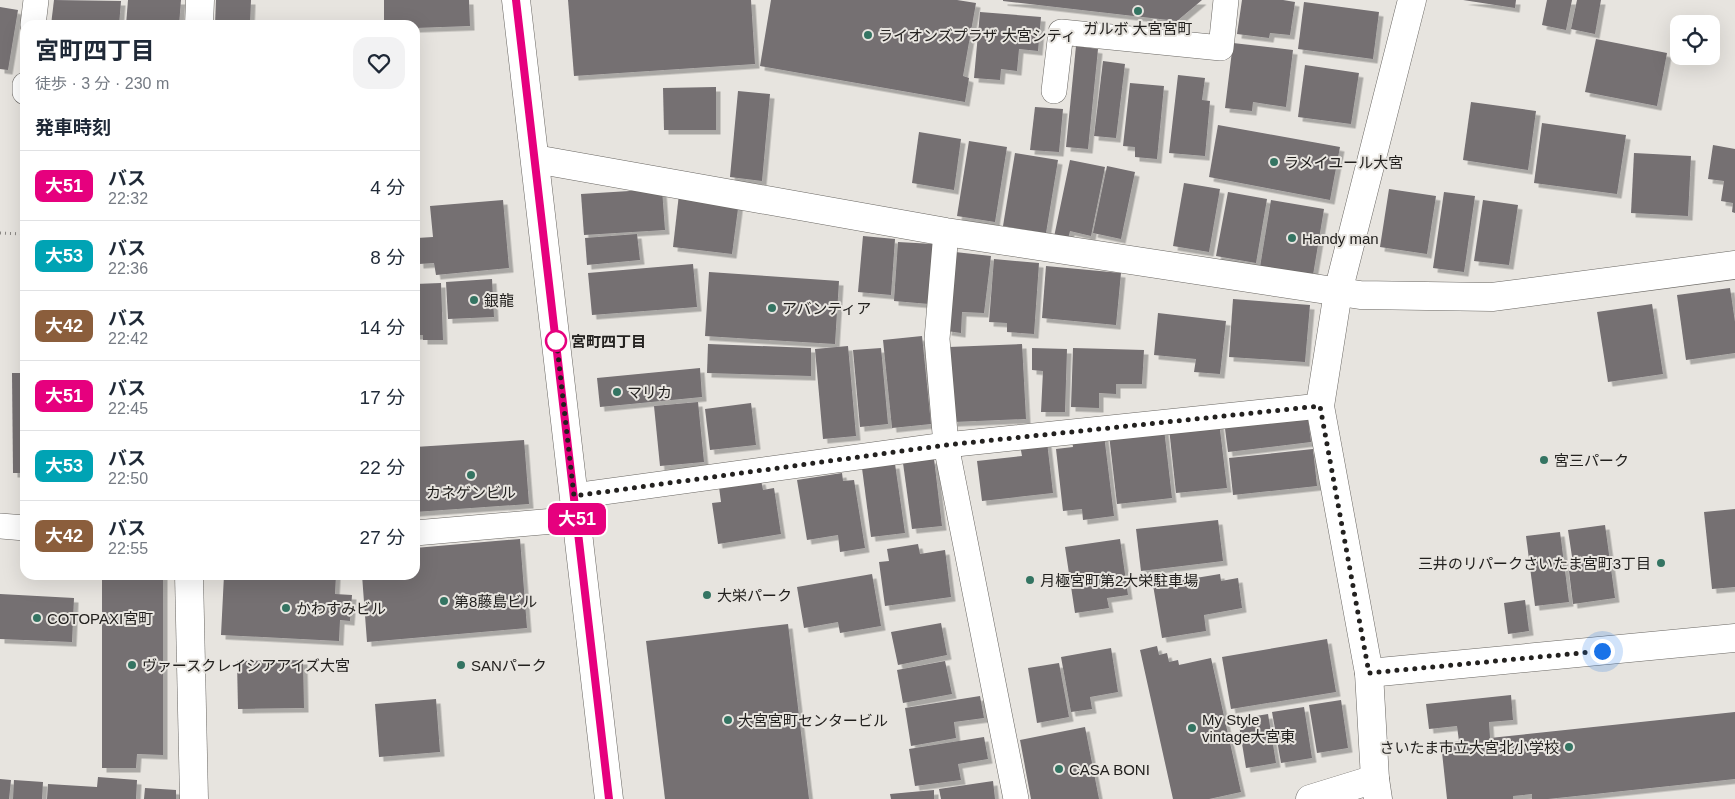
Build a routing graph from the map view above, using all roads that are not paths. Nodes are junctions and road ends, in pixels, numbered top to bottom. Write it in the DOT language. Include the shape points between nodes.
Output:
graph roads {
  1 [pos="36,0"];
  2 [pos="200,0"];
  3 [pos="516,0"];
  4 [pos="1226,0"];
  5 [pos="1412,0"];
  6 [pos="34,20"];
  7 [pos="199,20"];
  8 [pos="1054,91"];
  9 [pos="535,159"];
  10 [pos="946,232"];
  11 [pos="1735,265"];
  12 [pos="1338,292"];
  13 [pos="1320,406"];
  14 [pos="946,445"];
  15 [pos="576,508"];
  16 [pos="0,526"];
  17 [pos="20,528"];
  18 [pos="420,532"];
  19 [pos="189,580"];
  20 [pos="1735,638"];
  21 [pos="1369,673"];
  22 [pos="1376,789"];
  23 [pos="194,799"];
  24 [pos="609,799"];
  25 [pos="1016,799"];
  26 [pos="1310,799"];
  1 -- 6 [label="lane"];
  2 -- 7 [label="street"];
  3 -- 9 [label="street"];
  4 -- 8 [label="lane" via="1221,48 1061,32"];
  5 -- 12 [label="street"];
  9 -- 10 [label="street"];
  9 -- 15 [label="street"];
  10 -- 12 [label="street"];
  10 -- 14 [label="lane" via="937,338"];
  11 -- 12 [label="street" via="1492,297"];
  12 -- 13 [label="street"];
  13 -- 14 [label="lane"];
  13 -- 21 [label="street"];
  14 -- 15 [label="lane"];
  14 -- 25 [label="lane"];
  15 -- 18 [label="lane"];
  15 -- 24 [label="street"];
  16 -- 17 [label="lane"];
  19 -- 23 [label="street"];
  20 -- 21 [label="street"];
  21 -- 22 [label="street"];
  22 -- 26 [label="street"];
}
